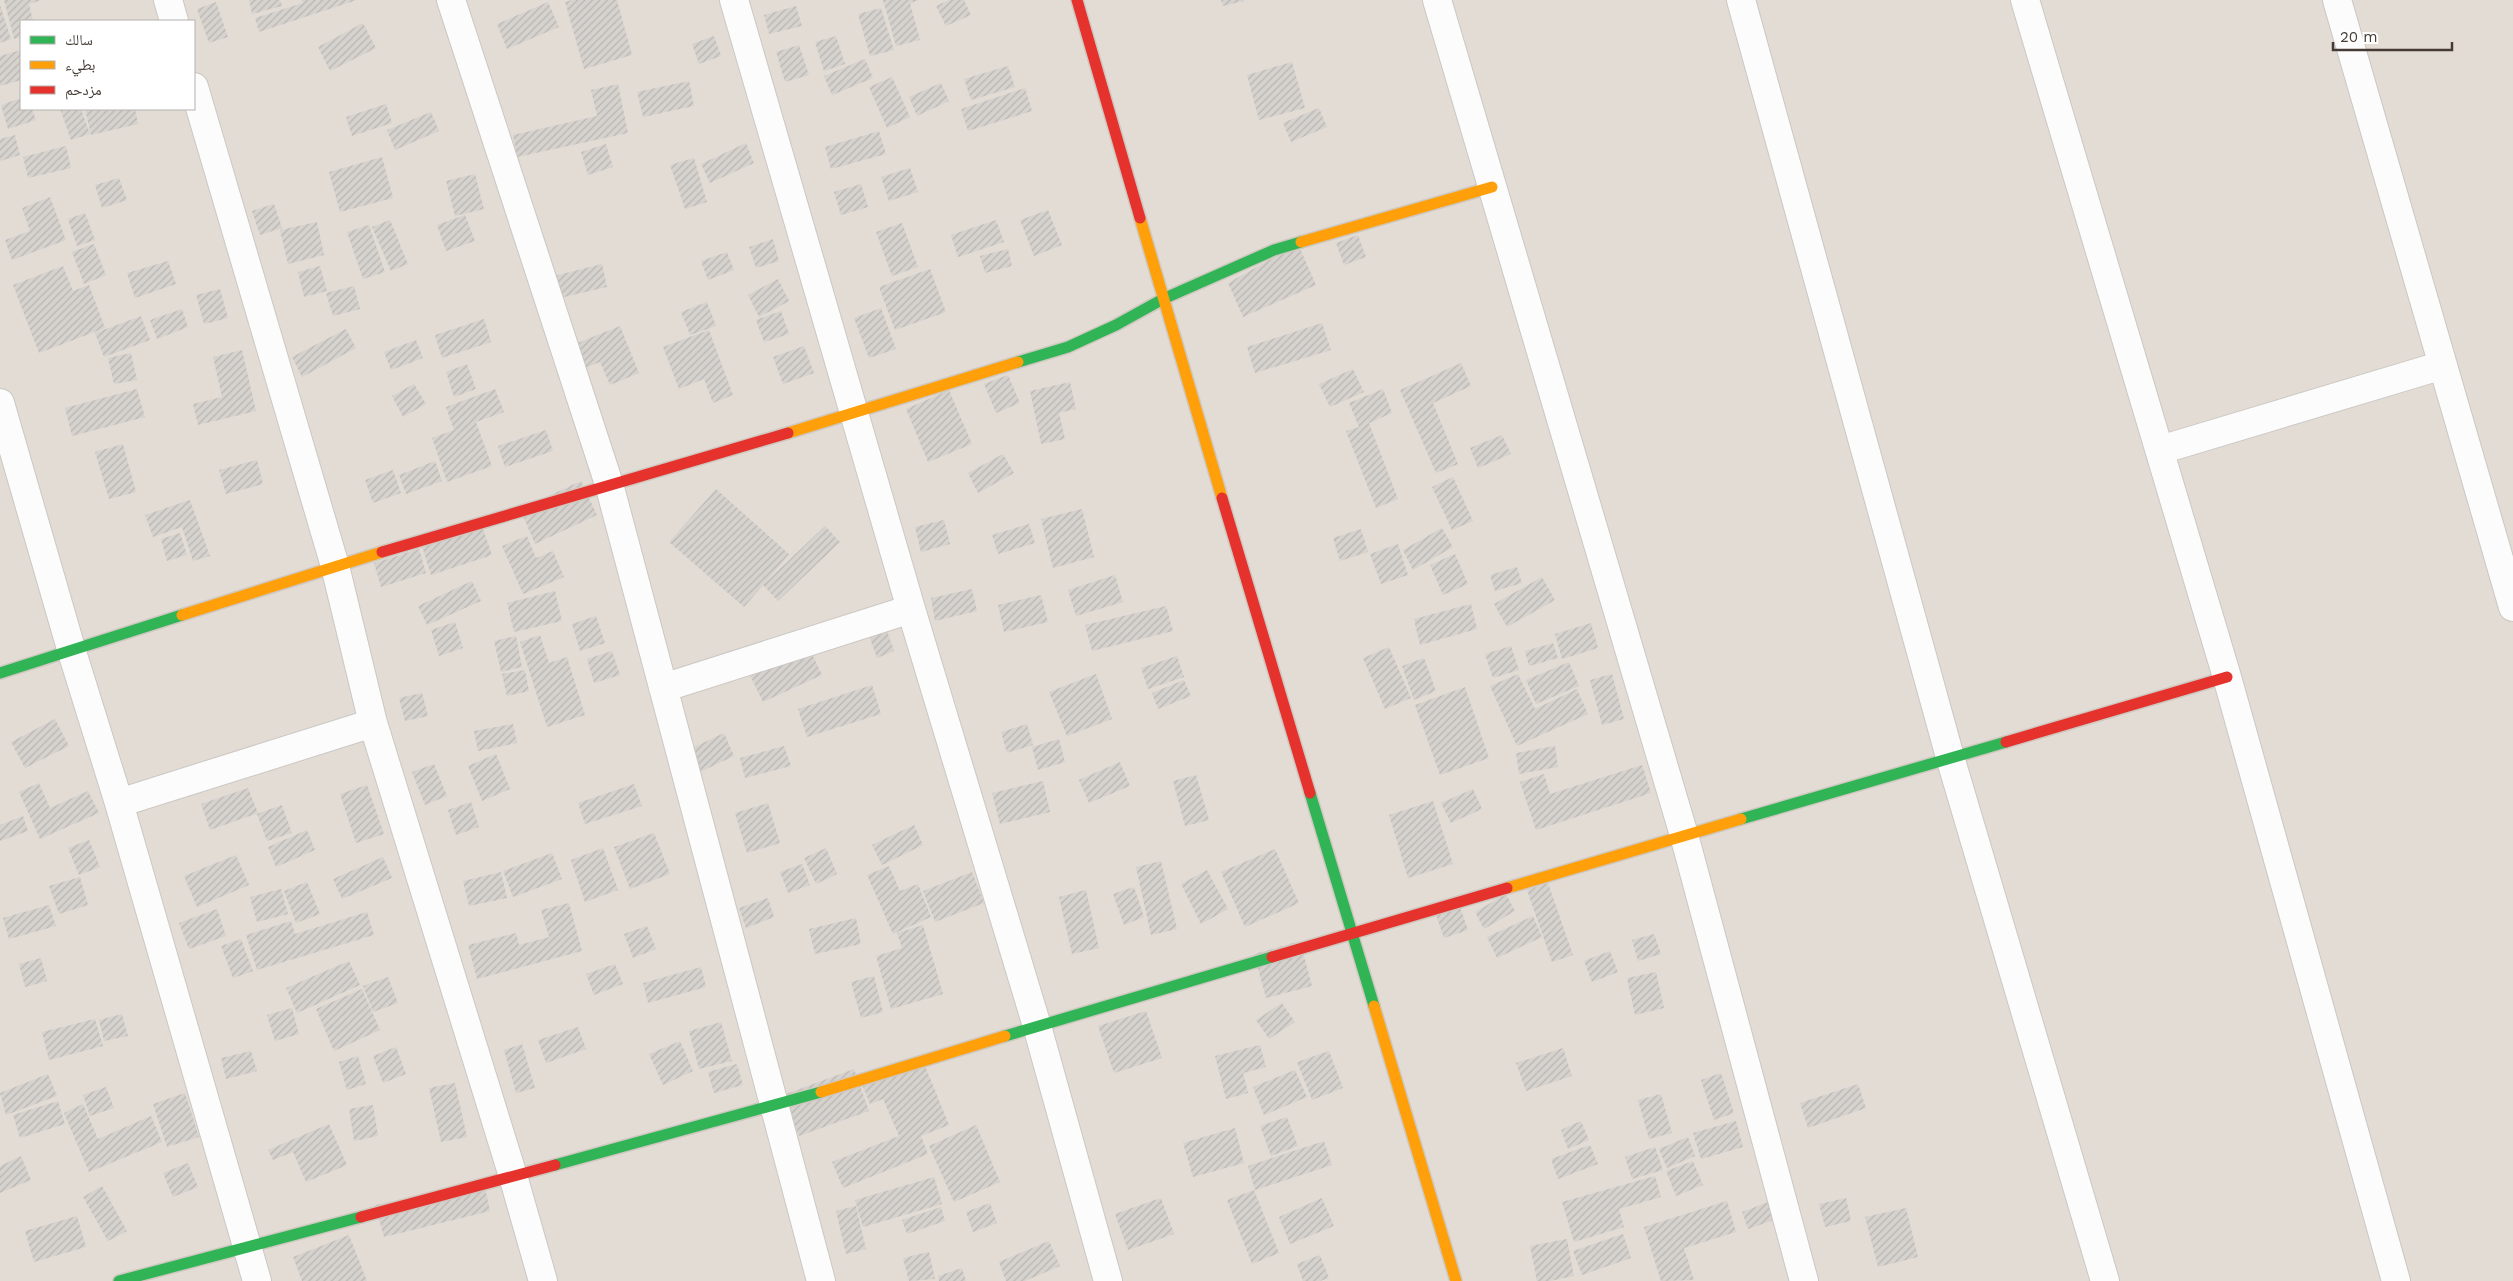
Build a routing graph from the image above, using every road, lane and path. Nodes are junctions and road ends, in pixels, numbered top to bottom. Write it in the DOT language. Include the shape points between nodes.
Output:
graph roads {
  1 [pos="168,0"];
  2 [pos="451,0"];
  3 [pos="734,0"];
  4 [pos="1077,0"];
  5 [pos="1437,0"];
  6 [pos="1741,0"];
  7 [pos="2025,0"];
  8 [pos="2337,0"];
  9 [pos="174,20"];
  10 [pos="195,90"];
  11 [pos="1492,188"];
  12 [pos="1162,299"];
  13 [pos="2443,365"];
  14 [pos="0,403"];
  15 [pos="854,413"];
  16 [pos="2160,450"];
  17 [pos="609,484"];
  18 [pos="335,566"];
  19 [pos="2512,602"];
  20 [pos="911,609"];
  21 [pos="72,652"];
  22 [pos="0,673"];
  23 [pos="2227,677"];
  24 [pos="663,688"];
  25 [pos="373,722"];
  26 [pos="1950,757"];
  27 [pos="119,803"];
  28 [pos="1684,835"];
  29 [pos="1351,934"];
  30 [pos="1037,1026"];
  31 [pos="776,1106"];
  32 [pos="513,1176"];
  33 [pos="248,1248"];
  34 [pos="819,1280"];
  35 [pos="118,1281"];
  36 [pos="257,1281"];
  37 [pos="543,1281"];
  38 [pos="1108,1281"];
  39 [pos="1456,1281"];
  40 [pos="1804,1281"];
  41 [pos="2105,1281"];
  42 [pos="2396,1281"];
  1 -- 9 [label="street"];
  2 -- 17 [label="street"];
  3 -- 15 [label="street"];
  4 -- 12 [label="street"];
  5 -- 11 [label="street"];
  6 -- 26 [label="street"];
  7 -- 16 [label="street"];
  8 -- 13 [label="street"];
  10 -- 18 [label="street"];
  11 -- 12 [label="street" via="1274,250"];
  11 -- 28 [label="street"];
  12 -- 15 [label="street" via="1068,347"];
  12 -- 29 [label="street"];
  13 -- 16 [label="street"];
  13 -- 19 [label="street"];
  14 -- 21 [label="street"];
  15 -- 17 [label="street"];
  15 -- 20 [label="street"];
  16 -- 23 [label="street"];
  17 -- 18 [label="street"];
  17 -- 24 [label="street"];
  18 -- 21 [label="street"];
  18 -- 25 [label="street"];
  20 -- 24 [label="street"];
  20 -- 30 [label="street"];
  21 -- 22 [label="street"];
  21 -- 27 [label="street"];
  23 -- 26 [label="street"];
  23 -- 42 [label="street"];
  24 -- 31 [label="street"];
  25 -- 27 [label="street"];
  25 -- 32 [label="street"];
  26 -- 28 [label="street"];
  26 -- 41 [label="street"];
  27 -- 33 [label="street"];
  28 -- 29 [label="street"];
  28 -- 40 [label="street"];
  29 -- 30 [label="street"];
  29 -- 39 [label="street"];
  30 -- 31 [label="street"];
  30 -- 38 [label="street"];
  31 -- 32 [label="street"];
  31 -- 34 [label="street"];
  32 -- 33 [label="street"];
  32 -- 37 [label="street"];
  33 -- 35 [label="street"];
  33 -- 36 [label="street"];
}
